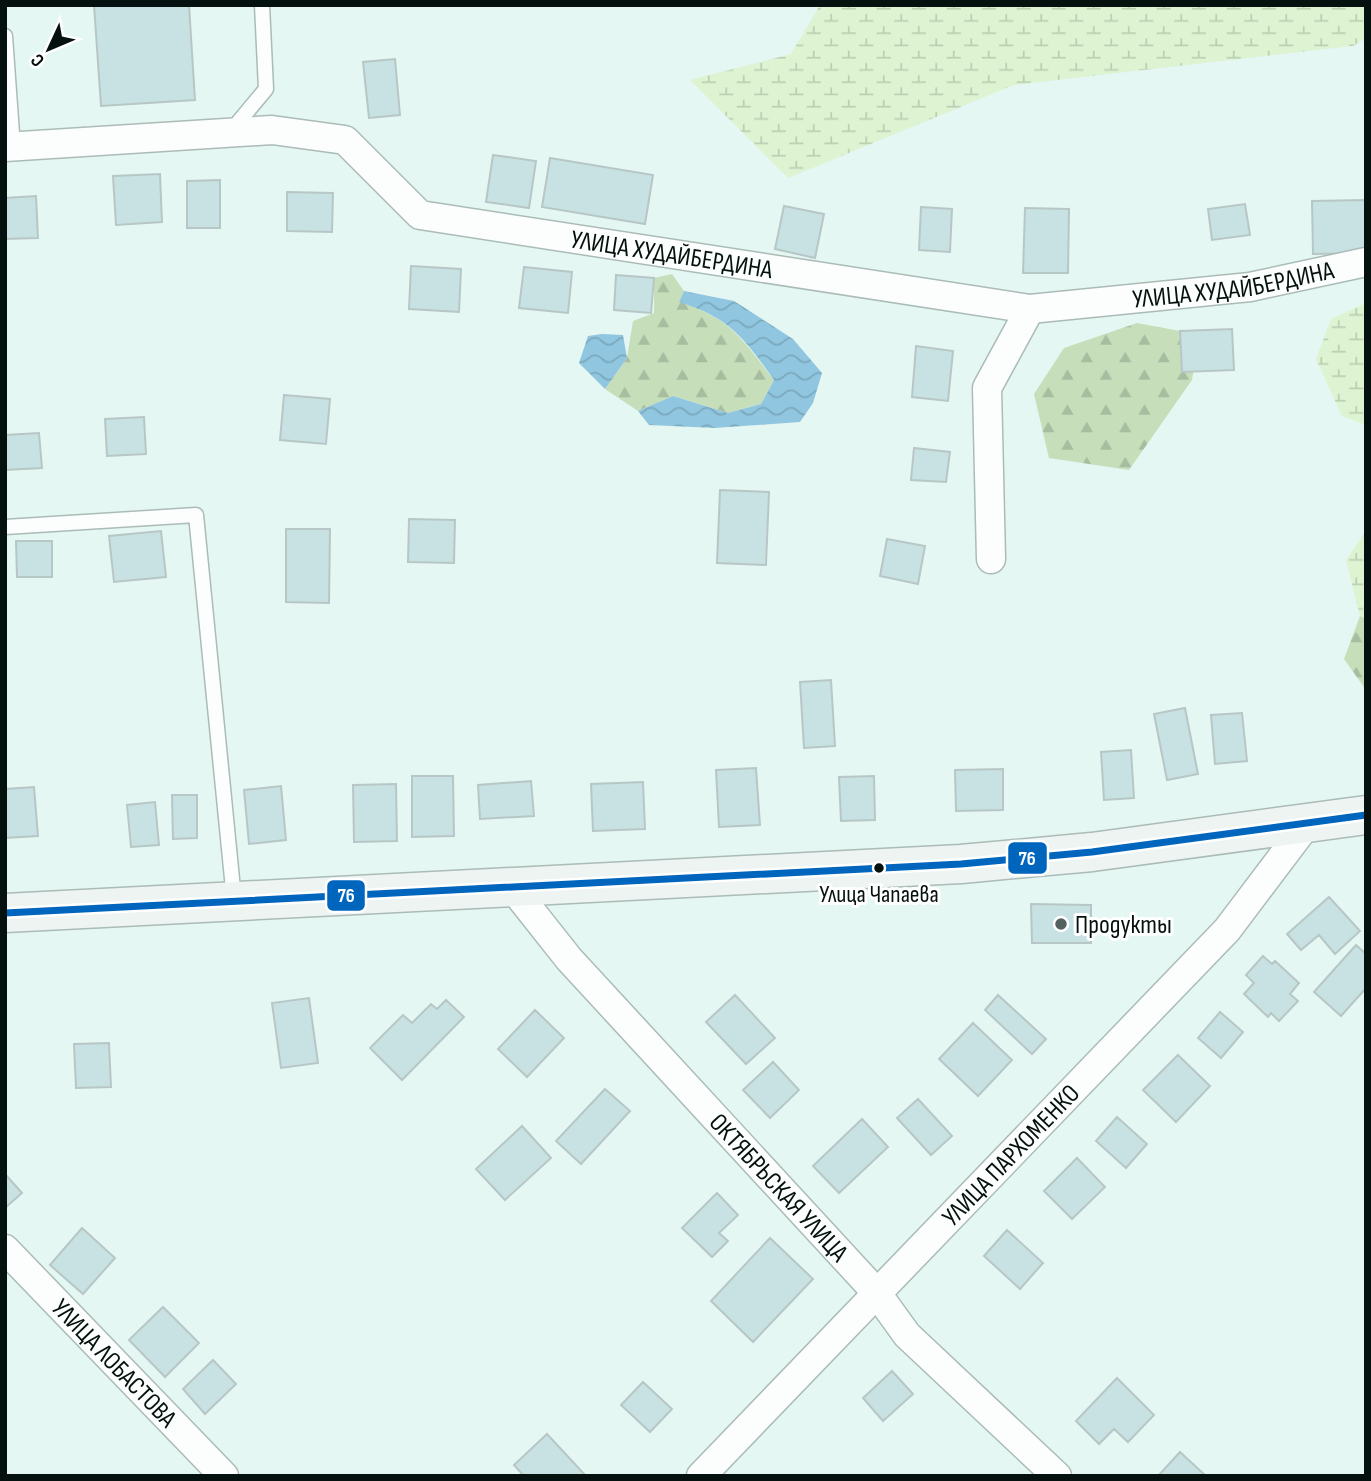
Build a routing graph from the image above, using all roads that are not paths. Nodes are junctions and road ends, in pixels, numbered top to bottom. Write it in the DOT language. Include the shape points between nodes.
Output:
graph roads {
  1 [pos="262,5"];
  2 [pos="5,37"];
  3 [pos="230,133"];
  4 [pos="9,147"];
  5 [pos="1366,262"];
  6 [pos="1030,309"];
  7 [pos="5,527"];
  8 [pos="991,559"];
  9 [pos="1366,815"];
  10 [pos="1307,824"];
  11 [pos="512,887"];
  12 [pos="234,901"];
  13 [pos="5,914"];
  14 [pos="5,1249"];
  15 [pos="876,1292"];
  16 [pos="224,1476"];
  17 [pos="701,1476"];
  18 [pos="1057,1476"];
  1 -- 3 [label="lane" via="266,89"];
  2 -- 4 [label="lane"];
  3 -- 4 [label="street, УЛИЦА ХУДАЙБЕРДИНА"];
  3 -- 6 [label="street, УЛИЦА ХУДАЙБЕРДИНА" via="272,130 345,140 420,215"];
  5 -- 6 [label="street, УЛИЦА ХУДАЙБЕРДИНА" via="1250,287"];
  6 -- 8 [label="street" via="987,388"];
  7 -- 12 [label="lane" via="196,515"];
  9 -- 10 [label="main road"];
  10 -- 11 [label="main road" via="961,864"];
  10 -- 15 [label="street, УЛИЦА ПАРХОМЕНКО" via="1227,930"];
  11 -- 12 [label="main road"];
  11 -- 15 [label="street, ОКТЯБРЬСКАЯ УЛИЦА" via="569,959"];
  12 -- 13 [label="main road"];
  14 -- 16 [label="street, УЛИЦА ЛОБАСТОВА"];
  15 -- 17 [label="street, УЛИЦА ПАРХОМЕНКО"];
  15 -- 18 [label="street, ОКТЯБРЬСКАЯ УЛИЦА" via="907,1335"];
}
